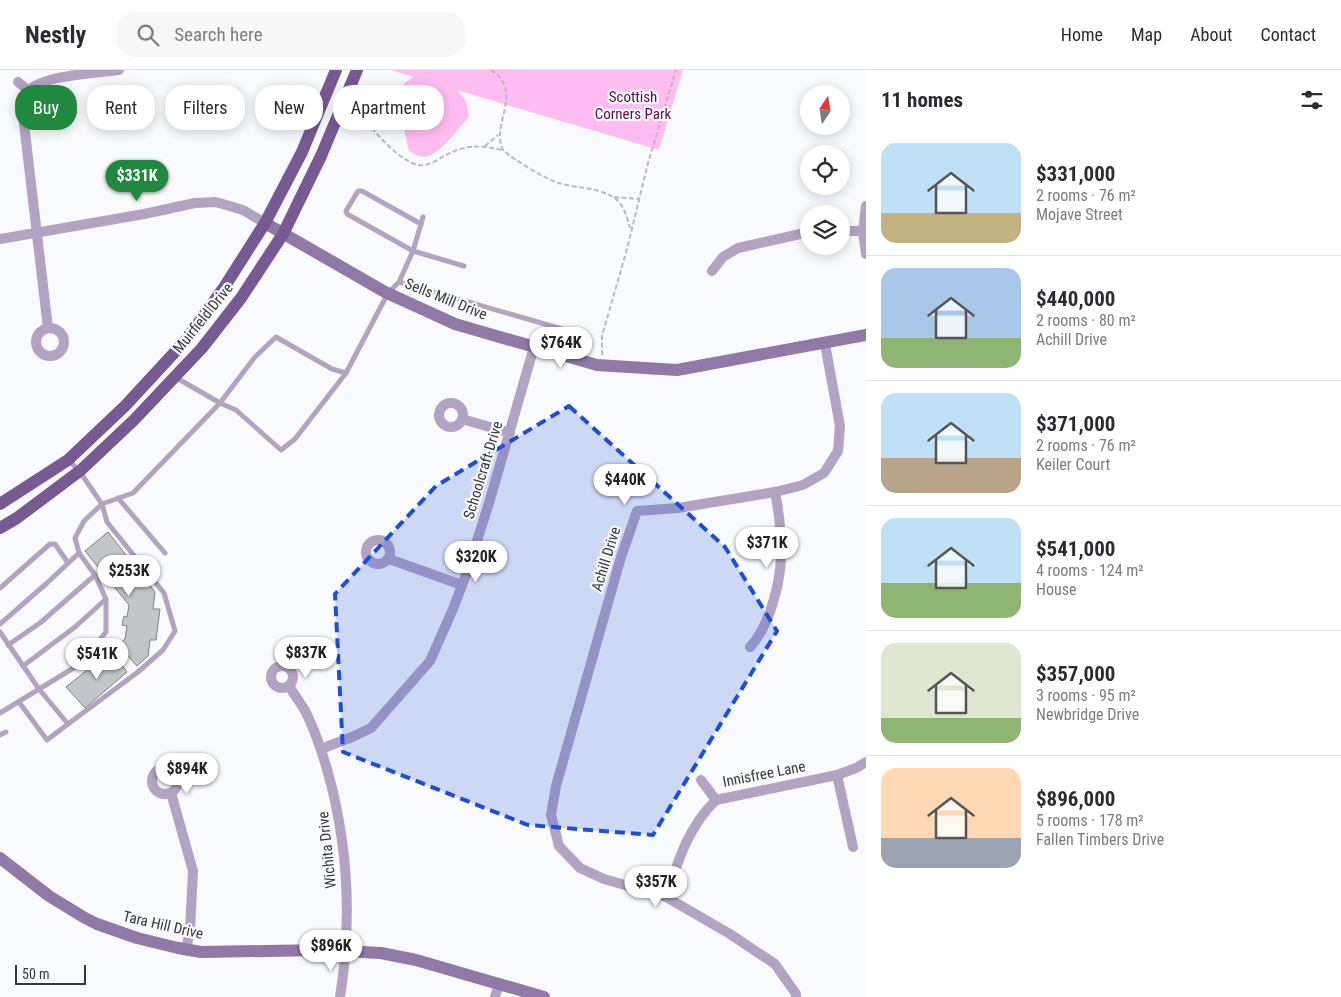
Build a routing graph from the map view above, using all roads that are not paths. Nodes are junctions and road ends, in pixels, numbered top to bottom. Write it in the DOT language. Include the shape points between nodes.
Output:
graph roads {
  1 [pos="119,70"];
  2 [pos="336,70"];
  3 [pos="357,70"];
  4 [pos="18,82"];
  5 [pos="21,85"];
  6 [pos="38,85"];
  7 [pos="25,130"];
  8 [pos="866,206"];
  9 [pos="424,217"];
  10 [pos="265,223"];
  11 [pos="421,224"];
  12 [pos="850,231"];
  13 [pos="863,232"];
  14 [pos="36,233"];
  15 [pos="283,234"];
  16 [pos="800,234"];
  17 [pos="0,239"];
  18 [pos="413,251"];
  19 [pos="866,254"];
  20 [pos="464,266"];
  21 [pos="712,271"];
  22 [pos="399,282"];
  23 [pos="388,293"];
  24 [pos="48,328"];
  25 [pos="866,335"];
  26 [pos="825,344"];
  27 [pos="534,347"];
  28 [pos="576,359"];
  29 [pos="346,373"];
  30 [pos="175,376"];
  31 [pos="220,403"];
  32 [pos="462,419"];
  33 [pos="510,433"];
  34 [pos="69,459"];
  35 [pos="80,472"];
  36 [pos="775,492"];
  37 [pos="118,498"];
  38 [pos="0,504"];
  39 [pos="102,504"];
  40 [pos="0,528"];
  41 [pos="79,553"];
  42 [pos="165,553"];
  43 [pos="389,559"];
  44 [pos="68,564"];
  45 [pos="95,575"];
  46 [pos="462,585"];
  47 [pos="0,588"];
  48 [pos="106,599"];
  49 [pos="0,624"];
  50 [pos="0,632"];
  51 [pos="8,644"];
  52 [pos="750,647"];
  53 [pos="23,666"];
  54 [pos="289,686"];
  55 [pos="39,689"];
  56 [pos="19,702"];
  57 [pos="0,713"];
  58 [pos="68,724"];
  59 [pos="6,732"];
  60 [pos="0,735"];
  61 [pos="321,749"];
  62 [pos="866,762"];
  63 [pos="837,775"];
  64 [pos="701,780"];
  65 [pos="171,793"];
  66 [pos="716,800"];
  67 [pos="853,847"];
  68 [pos="0,858"];
  69 [pos="666,897"];
  70 [pos="186,950"];
  71 [pos="346,950"];
  72 [pos="498,984"];
  73 [pos="340,997"];
  74 [pos="495,997"];
  75 [pos="544,997"];
  76 [pos="796,997"];
  1 -- 6 [label="street" via="56,78"];
  2 -- 10 [label="main road, Muirfield Drive" via="302,152"];
  3 -- 15 [label="main road, Muirfield Drive" via="321,156"];
  4 -- 5 [label="street"];
  7 -- 14 [label="street"];
  8 -- 13 [label="street"];
  9 -- 11 [label="lane"];
  10 -- 14 [label="street" via="243,210 216,202 195,203"];
  10 -- 15 [label="street, Sells Mill Drive"];
  10 -- 34 [label="main road, Muirfield Drive" via="187,339 125,406"];
  11 -- 18 [label="lane"];
  11 -- 18 [label="lane" via="362,191 358,191 346,211"];
  12 -- 13 [label="street"];
  13 -- 19 [label="street"];
  14 -- 17 [label="street"];
  14 -- 24 [label="street"];
  15 -- 23 [label="street, Sells Mill Drive"];
  15 -- 30 [label="main road, Muirfield Drive" via="241,298 202,348"];
  16 -- 21 [label="street" via="738,248 723,257"];
  18 -- 20 [label="lane"];
  18 -- 22 [label="lane"];
  22 -- 23 [label="lane"];
  22 -- 28 [label="lane" via="569,331 576,336"];
  23 -- 27 [label="street, Sells Mill Drive" via="455,324"];
  23 -- 29 [label="lane"];
  25 -- 26 [label="street, Sells Mill Drive"];
  26 -- 28 [label="street, Sells Mill Drive" via="677,370 604,359"];
  26 -- 36 [label="street, Achill Drive" via="840,426 838,451 824,472 803,485"];
  27 -- 28 [label="street, Sells Mill Drive"];
  27 -- 33 [label="street, Schoolcraft Drive"];
  29 -- 31 [label="lane" via="332,369 276,337 255,357"];
  29 -- 31 [label="lane" via="296,439 281,450 236,410"];
  30 -- 31 [label="lane"];
  30 -- 35 [label="main road, Muirfield Drive"];
  31 -- 37 [label="lane" via="132,493"];
  32 -- 33 [label="street"];
  33 -- 46 [label="street, Schoolcraft Drive"];
  34 -- 35 [label="lane"];
  34 -- 38 [label="main road, Muirfield Drive"];
  35 -- 39 [label="lane"];
  35 -- 40 [label="main road, Muirfield Drive"];
  36 -- 52 [label="street" via="781,557 777,584 766,624"];
  36 -- 69 [label="street, Achill Drive" via="678,508 636,511 556,786 551,815 559,846 580,868 604,879"];
  37 -- 39 [label="lane"];
  37 -- 42 [label="lane"];
  39 -- 41 [label="lane" via="84,522 75,538"];
  39 -- 58 [label="lane" via="107,522 164,592 176,631 163,650 138,672"];
  41 -- 44 [label="lane"];
  41 -- 45 [label="lane"];
  43 -- 46 [label="street"];
  44 -- 47 [label="lane" via="55,544 50,544"];
  44 -- 49 [label="lane"];
  45 -- 48 [label="lane"];
  45 -- 51 [label="lane" via="40,623"];
  46 -- 61 [label="street, Schoolcraft Drive" via="430,661 371,728"];
  48 -- 53 [label="lane"];
  48 -- 55 [label="lane" via="106,632 80,664"];
  50 -- 51 [label="lane"];
  51 -- 53 [label="lane"];
  53 -- 55 [label="lane"];
  54 -- 61 [label="street, Wichita Drive" via="304,708"];
  55 -- 56 [label="lane"];
  55 -- 58 [label="lane"];
  56 -- 57 [label="lane"];
  56 -- 58 [label="lane" via="47,740"];
  59 -- 60 [label="lane"];
  61 -- 71 [label="street, Wichita Drive" via="337,804 346,873"];
  62 -- 63 [label="street, Innisfree Lane"];
  63 -- 66 [label="street, Innisfree Lane"];
  63 -- 67 [label="street"];
  64 -- 66 [label="street"];
  65 -- 70 [label="street" via="193,871"];
  66 -- 69 [label="street, Innisfree Lane" via="705,810 687,839"];
  68 -- 70 [label="street, Tara Hill Drive" via="48,896 97,924"];
  69 -- 76 [label="street" via="775,964"];
  70 -- 71 [label="street, Tara Hill Drive"];
  71 -- 72 [label="street, Tara Hill Drive" via="403,957"];
  71 -- 73 [label="street, Wichita Drive"];
  72 -- 74 [label="street"];
  72 -- 75 [label="street, Tara Hill Drive"];
}
